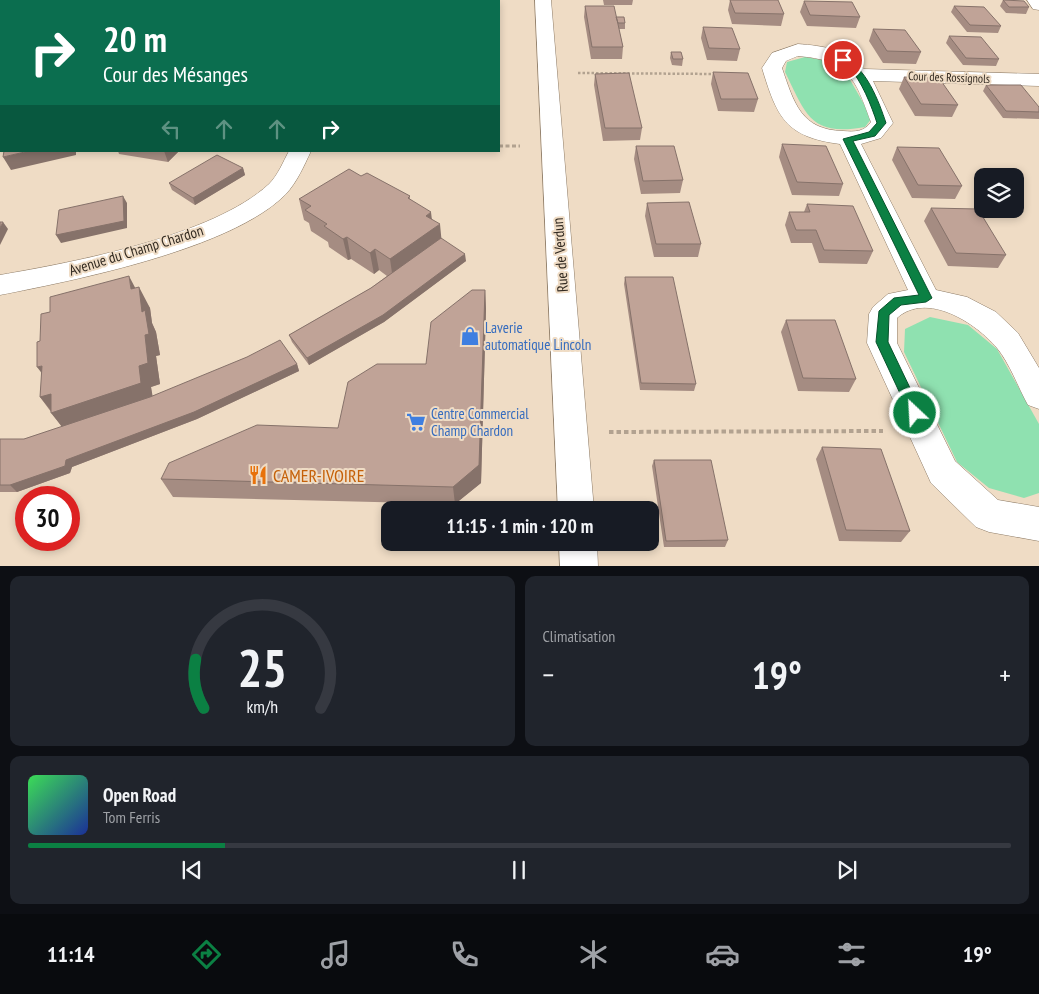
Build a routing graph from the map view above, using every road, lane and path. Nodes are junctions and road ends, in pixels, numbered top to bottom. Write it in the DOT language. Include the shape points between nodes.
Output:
graph roads {
  1 [pos="543,0"];
  2 [pos="1035,0"];
  3 [pos="1039,5"];
  4 [pos="550,73"];
  5 [pos="774,75"];
  6 [pos="858,75"];
  7 [pos="1039,80"];
  8 [pos="848,139"];
  9 [pos="300,152"];
  10 [pos="0,285"];
  11 [pos="926,298"];
  12 [pos="1039,396"];
  13 [pos="924,431"];
  14 [pos="572,432"];
  15 [pos="576,501"];
  16 [pos="1039,524"];
  17 [pos="579,551"];
  18 [pos="580,566"];
  1 -- 4 [label="street, Rue de Verdun"];
  2 -- 3 [label="street"];
  4 -- 5 [label="path"];
  4 -- 14 [label="street, Rue de Verdun"];
  5 -- 6 [label="street" via="774,60 784,53 798,50 834,55 852,66"];
  5 -- 8 [label="street" via="793,118 807,129"];
  6 -- 7 [label="street, Cour des Rossignols"];
  6 -- 8 [label="street" via="882,123 872,134"];
  8 -- 11 [label="street"];
  9 -- 10 [label="street, Avenue du Champ Chardon" via="289,174 276,190 237,216 155,248 71,271"];
  11 -- 12 [label="street" via="957,304 986,320 1008,341"];
  11 -- 13 [label="street" via="898,301 883,314 882,342"];
  13 -- 14 [label="path"];
  13 -- 16 [label="street" via="944,472 989,514"];
  14 -- 15 [label="street, Rue de Verdun"];
  17 -- 18 [label="street"];
}
